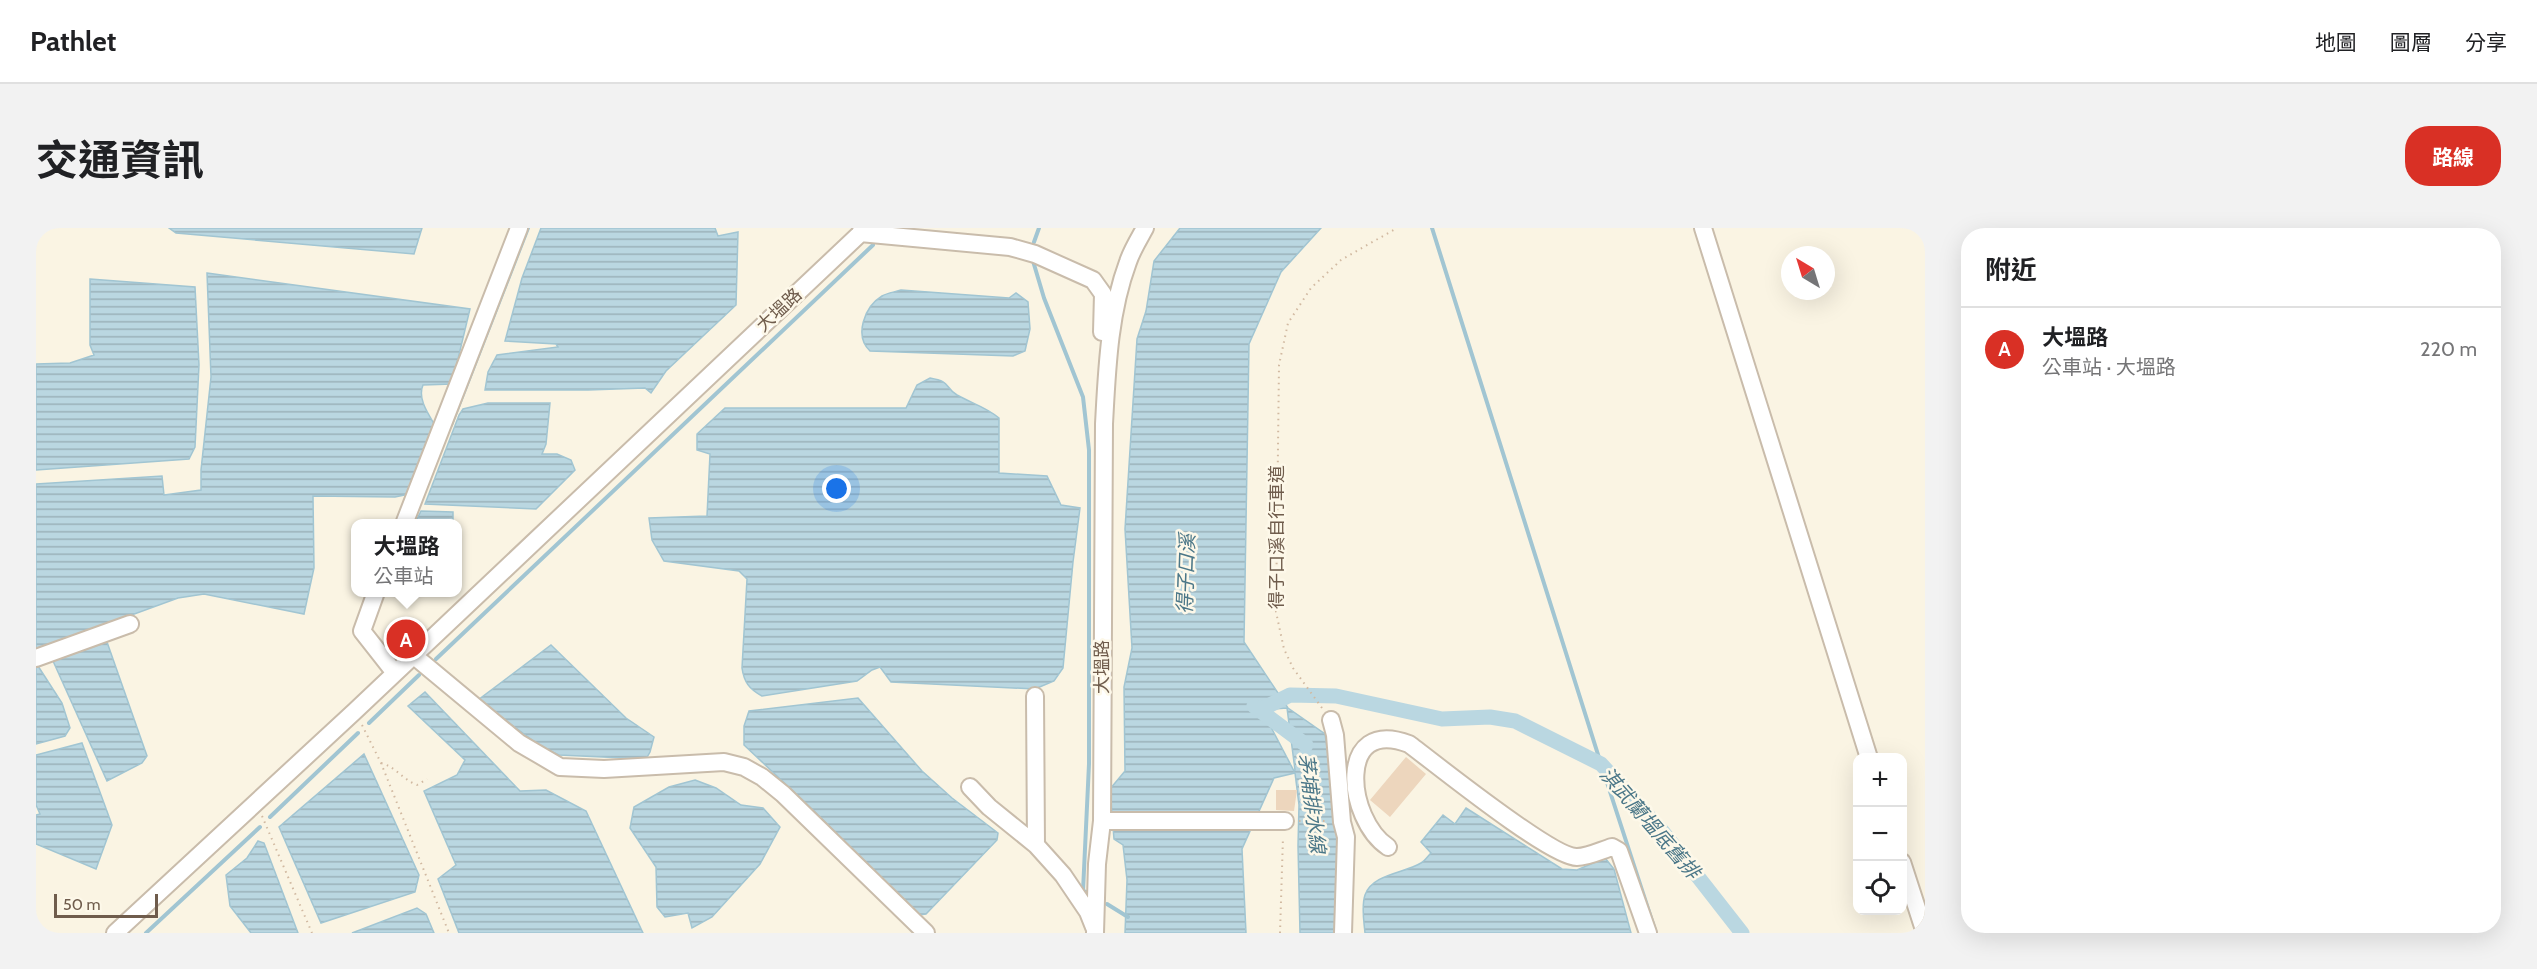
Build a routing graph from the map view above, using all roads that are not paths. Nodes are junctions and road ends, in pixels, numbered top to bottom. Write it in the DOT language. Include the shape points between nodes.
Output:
graph roads {
  1 [pos="519,228"];
  2 [pos="1145,228"];
  3 [pos="1703,228"];
  4 [pos="863,231"];
  5 [pos="1108,359"];
  6 [pos="406,519"];
  7 [pos="374,597"];
  8 [pos="130,624"];
  9 [pos="413,655"];
  10 [pos="36,658"];
  11 [pos="395,673"];
  12 [pos="1035,696"];
  13 [pos="1331,720"];
  14 [pos="1867,753"];
  15 [pos="970,787"];
  16 [pos="1102,821"];
  17 [pos="1285,821"];
  18 [pos="1036,845"];
  19 [pos="1388,847"];
  20 [pos="1907,877"];
  21 [pos="1095,932"];
  22 [pos="115,933"];
  23 [pos="926,933"];
  24 [pos="1343,933"];
  25 [pos="1648,933"];
  26 [pos="1925,933"];
  1 -- 6 [label="street"];
  2 -- 5 [label="street, 大塭路" via="1128,260 1116,304"];
  3 -- 14 [label="street"];
  4 -- 5 [label="street" via="1010,247 1093,280 1103,294 1102,345"];
  4 -- 9 [label="street, 大塭路"];
  5 -- 16 [label="street, 大塭路" via="1104,424"];
  7 -- 11 [label="street" via="362,631"];
  8 -- 10 [label="street"];
  9 -- 11 [label="street, 大塭路"];
  9 -- 23 [label="street" via="519,743 560,767 604,769 724,762 753,772 783,794"];
  11 -- 22 [label="street, 大塭路"];
  12 -- 18 [label="street"];
  13 -- 24 [label="street" via="1347,852"];
  15 -- 18 [label="street"];
  16 -- 17 [label="street"];
  16 -- 21 [label="street, 大塭路"];
  18 -- 21 [label="street" via="1063,875 1088,912"];
  19 -- 25 [label="street" via="1373,833 1358,804 1355,773 1364,749 1373,741 1393,738 1409,744 1525,831 1566,856 1577,858 1612,847 1619,851"];
  20 -- 26 [label="street"];
}
